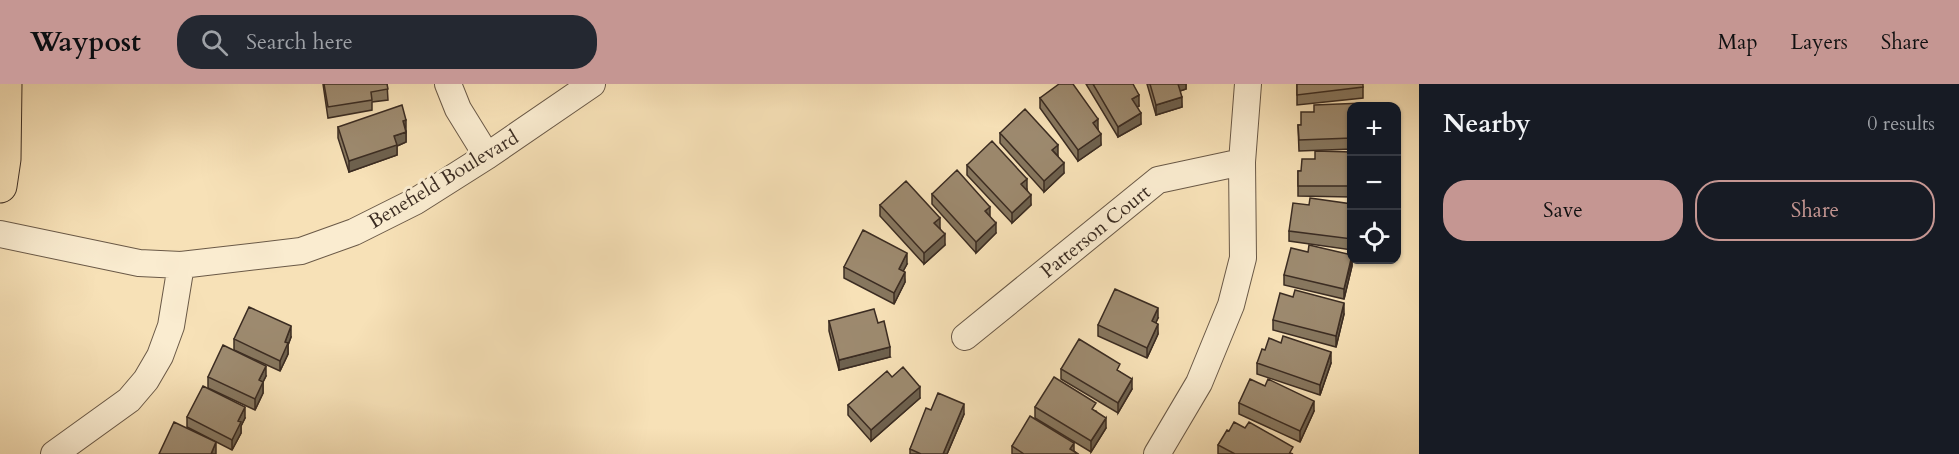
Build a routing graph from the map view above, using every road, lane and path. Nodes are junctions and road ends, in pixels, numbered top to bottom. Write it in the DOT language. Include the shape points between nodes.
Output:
graph roads {
  1 [pos="5,84"];
  2 [pos="448,84"];
  3 [pos="592,84"];
  4 [pos="1248,84"];
  5 [pos="487,156"];
  6 [pos="1242,162"];
  7 [pos="0,186"];
  8 [pos="0,234"];
  9 [pos="181,265"];
  10 [pos="965,337"];
  11 [pos="54,454"];
  12 [pos="1156,454"];
  1 -- 7 [label="main road"];
  2 -- 5 [label="street" via="458,110"];
  3 -- 5 [label="street, Benefield Boulevard"];
  4 -- 6 [label="street"];
  5 -- 9 [label="street, Benefield Boulevard" via="416,201 354,232 301,250"];
  6 -- 10 [label="street, Patterson Court" via="1158,180"];
  6 -- 12 [label="street" via="1243,258 1230,305 1199,383"];
  8 -- 9 [label="street, Benefield Boulevard" via="139,263"];
  9 -- 11 [label="street" via="171,326 146,380 129,400"];
}
